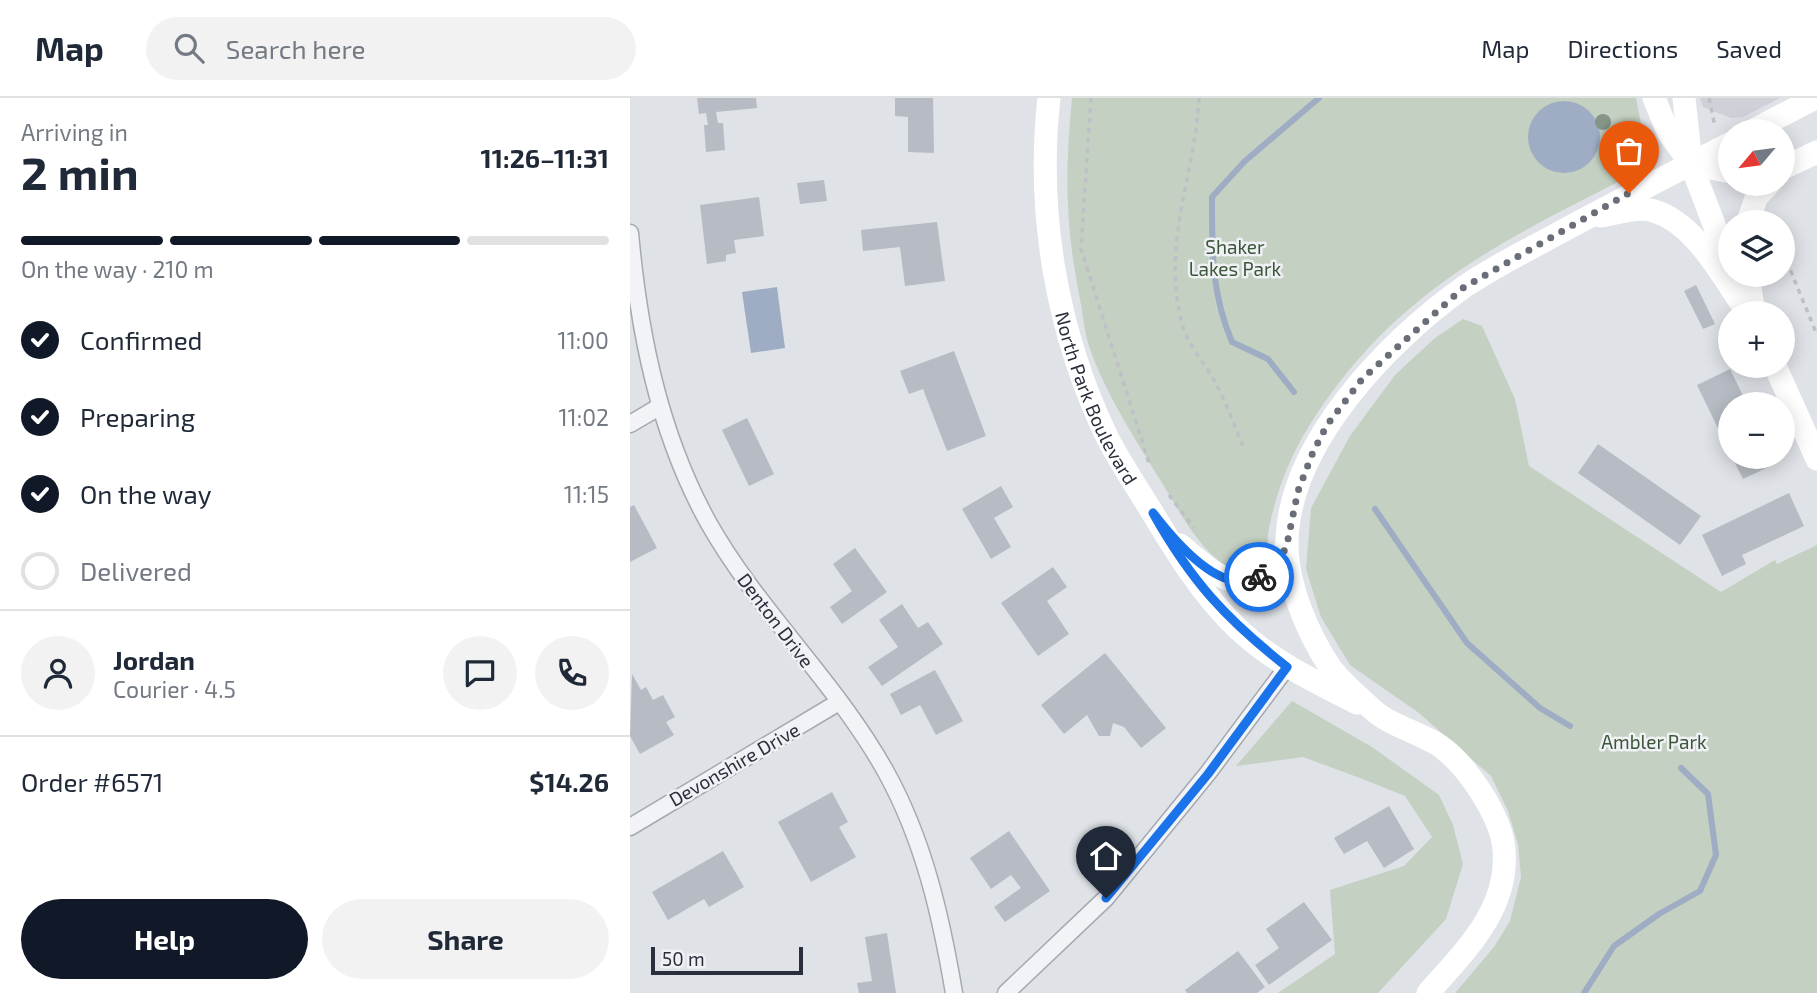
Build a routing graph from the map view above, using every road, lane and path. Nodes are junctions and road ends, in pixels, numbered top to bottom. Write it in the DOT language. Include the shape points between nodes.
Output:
graph roads {
  1 [pos="1049,98"];
  2 [pos="1091,98"];
  3 [pos="1199,98"];
  4 [pos="1654,98"];
  5 [pos="1684,98"];
  6 [pos="1815,98"];
  7 [pos="1775,119"];
  8 [pos="1718,150"];
  9 [pos="1817,152"];
  10 [pos="1691,164"];
  11 [pos="1796,164"];
  12 [pos="1718,169"];
  13 [pos="1581,221"];
  14 [pos="630,233"];
  15 [pos="1718,235"];
  16 [pos="1795,281"];
  17 [pos="1742,301"];
  18 [pos="1817,335"];
  19 [pos="1780,378"];
  20 [pos="659,407"];
  21 [pos="630,424"];
  22 [pos="1244,448"];
  23 [pos="1817,459"];
  24 [pos="1152,469"];
  25 [pos="1165,489"];
  26 [pos="1153,513"];
  27 [pos="1198,533"];
  28 [pos="1287,544"];
  29 [pos="1287,667"];
  30 [pos="839,702"];
  31 [pos="1375,712"];
  32 [pos="630,827"];
  33 [pos="954,993"];
  34 [pos="1006,993"];
  35 [pos="1428,993"];
  1 -- 26 [label="main road, North Park Boulevard" via="1044,158 1049,239 1065,323 1109,439"];
  2 -- 24 [label="path" via="1081,249"];
  3 -- 22 [label="path" via="1197,134 1181,196 1174,268 1183,327 1216,383"];
  4 -- 10 [label="main road" via="1668,132"];
  5 -- 10 [label="main road"];
  6 -- 7 [label="main road"];
  8 -- 10 [label="main road"];
  9 -- 11 [label="main road"];
  10 -- 12 [label="main road"];
  10 -- 13 [label="main road"];
  10 -- 15 [label="main road"];
  13 -- 17 [label="main road" via="1629,210 1652,210 1675,220"];
  13 -- 28 [label="main road" via="1463,288 1362,379 1313,452 1298,491"];
  14 -- 20 [label="street, Denton Drive" via="636,306"];
  16 -- 18 [label="path"];
  19 -- 23 [label="main road"];
  20 -- 21 [label="street"];
  20 -- 30 [label="street, Denton Drive" via="708,522 750,589"];
  25 -- 27 [label="path"];
  26 -- 28 [label="main road" via="1174,540 1216,575 1229,580 1254,580 1279,563"];
  26 -- 29 [label="main road, North Park Boulevard" via="1194,579 1236,627"];
  28 -- 31 [label="main road" via="1306,622 1331,668"];
  29 -- 31 [label="main road, North Park Boulevard"];
  29 -- 34 [label="street" via="1208,774 1106,898"];
  30 -- 32 [label="street, Devonshire Drive"];
  30 -- 33 [label="street, Denton Drive" via="908,815 942,920"];
  31 -- 35 [label="main road, North Park Boulevard" via="1439,746 1461,766 1494,817 1504,849 1502,874 1486,923"];
}
